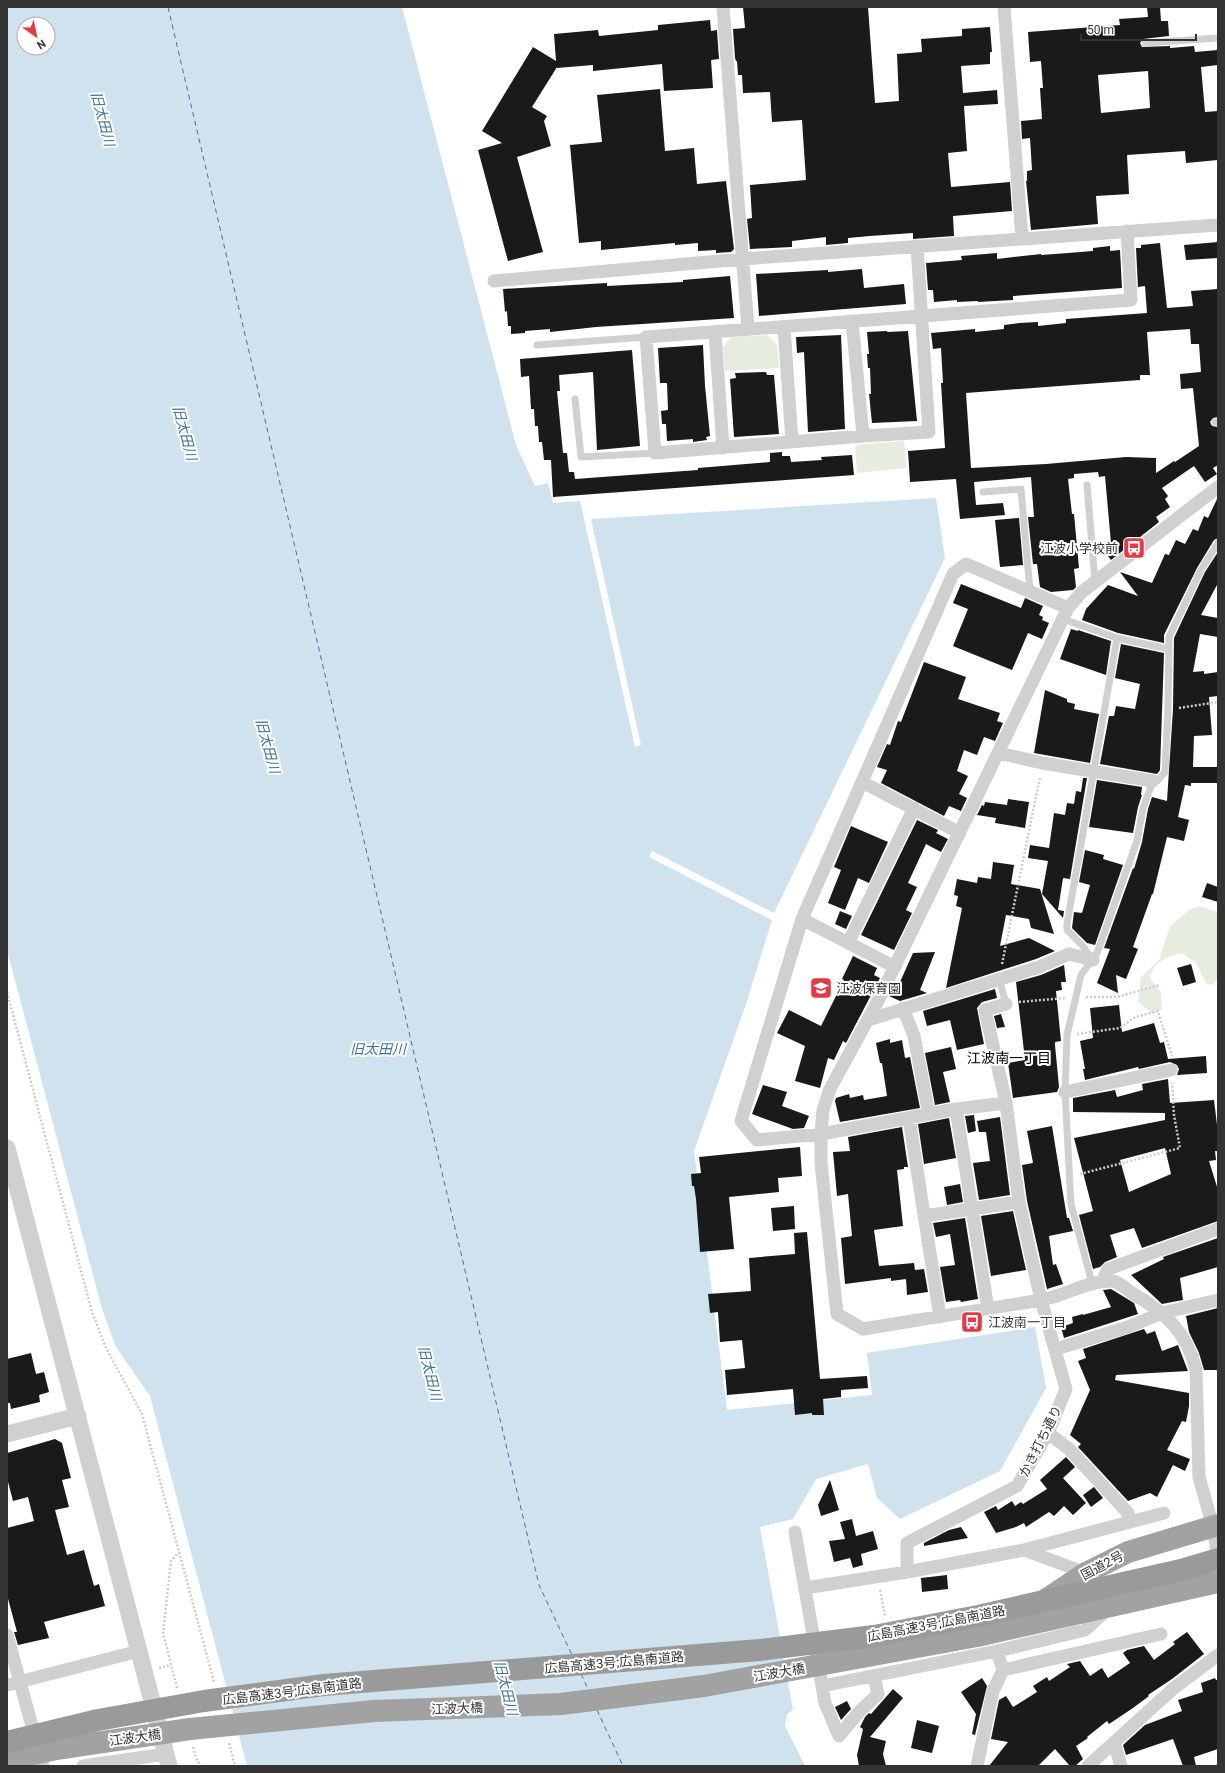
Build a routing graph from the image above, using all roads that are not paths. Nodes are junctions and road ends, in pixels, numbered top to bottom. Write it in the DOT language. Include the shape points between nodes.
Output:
graph roads {
  1 [pos="722,7"];
  2 [pos="1004,7"];
  3 [pos="1218,38"];
  4 [pos="1145,43"];
  5 [pos="1218,225"];
  6 [pos="1127,231"];
  7 [pos="1022,238"];
  8 [pos="917,246"];
  9 [pos="742,259"];
  10 [pos="494,281"];
  11 [pos="922,315"];
  12 [pos="852,321"];
  13 [pos="784,327"];
  14 [pos="748,329"];
  15 [pos="715,332"];
  16 [pos="646,337"];
  17 [pos="537,345"];
  18 [pos="575,399"];
  19 [pos="863,436"];
  20 [pos="792,442"];
  21 [pos="723,448"];
  22 [pos="655,453"];
  23 [pos="1087,485"];
  24 [pos="1218,487"];
  25 [pos="983,492"];
  26 [pos="1218,543"];
  27 [pos="1095,582"];
  28 [pos="1030,591"];
  29 [pos="1065,613"];
  30 [pos="1117,638"];
  31 [pos="1168,649"];
  32 [pos="999,753"];
  33 [pos="1095,771"];
  34 [pos="1152,781"];
  35 [pos="862,782"];
  36 [pos="914,808"];
  37 [pos="960,833"];
  38 [pos="802,919"];
  39 [pos="848,943"];
  40 [pos="1093,960"];
  41 [pos="895,967"];
  42 [pos="999,978"];
  43 [pos="1006,1004"];
  44 [pos="903,1008"];
  45 [pos="868,1020"];
  46 [pos="1171,1070"];
  47 [pos="1065,1092"];
  48 [pos="1006,1103"];
  49 [pos="956,1109"];
  50 [pos="929,1114"];
  51 [pos="909,1118"];
  52 [pos="821,1134"];
  53 [pos="7,1148"];
  54 [pos="1019,1202"];
  55 [pos="972,1209"];
  56 [pos="924,1216"];
  57 [pos="1218,1229"];
  58 [pos="1097,1282"];
  59 [pos="1041,1300"];
  60 [pos="1218,1300"];
  61 [pos="988,1309"];
  62 [pos="1162,1313"];
  63 [pos="940,1317"];
  64 [pos="1056,1349"];
  65 [pos="78,1416"];
  66 [pos="1048,1433"];
  67 [pos="7,1434"];
  68 [pos="1164,1513"];
  69 [pos="1129,1522"];
  70 [pos="1216,1526"];
  71 [pos="795,1532"];
  72 [pos="1024,1550"];
  73 [pos="1218,1556"];
  74 [pos="1218,1559"];
  75 [pos="907,1572"];
  76 [pos="1086,1572"];
  77 [pos="1218,1582"];
  78 [pos="805,1588"];
  79 [pos="1162,1634"];
  80 [pos="7,1635"];
  81 [pos="977,1636"];
  82 [pos="998,1641"];
  83 [pos="139,1652"];
  84 [pos="1218,1655"];
  85 [pos="1003,1670"];
  86 [pos="874,1676"];
  87 [pos="20,1682"];
  88 [pos="7,1685"];
  89 [pos="822,1686"];
  90 [pos="7,1742"];
  91 [pos="1114,1742"];
  92 [pos="7,1760"];
  93 [pos="167,1760"];
  94 [pos="43,1766"];
  95 [pos="83,1766"];
  96 [pos="977,1766"];
  97 [pos="1088,1766"];
  98 [pos="1121,1766"];
  1 -- 9 [label="street"];
  2 -- 7 [label="street"];
  3 -- 4 [label="lane"];
  5 -- 6 [label="street"];
  6 -- 7 [label="street"];
  6 -- 11 [label="street" via="1131,300"];
  7 -- 8 [label="street"];
  8 -- 9 [label="street"];
  8 -- 11 [label="street"];
  9 -- 10 [label="street"];
  9 -- 14 [label="street"];
  11 -- 12 [label="street"];
  11 -- 19 [label="street" via="929,432"];
  12 -- 13 [label="street"];
  12 -- 19 [label="street"];
  13 -- 14 [label="street"];
  13 -- 20 [label="street"];
  14 -- 15 [label="street"];
  15 -- 16 [label="street"];
  15 -- 21 [label="street"];
  16 -- 17 [label="lane"];
  16 -- 22 [label="street"];
  18 -- 22 [label="lane" via="581,457"];
  19 -- 20 [label="street"];
  20 -- 21 [label="street"];
  21 -- 22 [label="street"];
  23 -- 27 [label="lane"];
  24 -- 27 [label="street"];
  25 -- 28 [label="lane" via="1021,489"];
  26 -- 31 [label="lane" via="1201,570 1172,630"];
  27 -- 29 [label="street" via="1082,592"];
  28 -- 29 [label="street"];
  28 -- 35 [label="street" via="966,564 953,574"];
  29 -- 30 [label="lane"];
  29 -- 32 [label="street"];
  30 -- 31 [label="lane"];
  30 -- 33 [label="lane"];
  31 -- 34 [label="lane" via="1165,772 1157,781"];
  32 -- 33 [label="street"];
  32 -- 37 [label="street"];
  33 -- 34 [label="street"];
  33 -- 40 [label="lane" via="1067,924 1067,930"];
  34 -- 40 [label="lane" via="1143,808 1137,841 1098,953"];
  35 -- 36 [label="street"];
  35 -- 38 [label="street"];
  36 -- 37 [label="street"];
  36 -- 39 [label="street"];
  37 -- 41 [label="street"];
  38 -- 39 [label="street"];
  38 -- 52 [label="street" via="741,1121 757,1140"];
  39 -- 41 [label="street"];
  40 -- 42 [label="street" via="1069,954 1039,967"];
  40 -- 47 [label="lane" via="1081,975 1067,1035"];
  41 -- 45 [label="street"];
  42 -- 43 [label="lane"];
  42 -- 44 [label="street"];
  43 -- 48 [label="street, かき打ち通り" via="985,1010"];
  44 -- 45 [label="street"];
  44 -- 50 [label="street" via="914,1036"];
  45 -- 52 [label="street" via="830,1089 823,1110"];
  46 -- 47 [label="street"];
  47 -- 58 [label="lane" via="1071,1204"];
  48 -- 49 [label="street"];
  48 -- 54 [label="street, かき打ち通り"];
  49 -- 50 [label="street"];
  49 -- 55 [label="street"];
  50 -- 51 [label="street"];
  51 -- 52 [label="street"];
  51 -- 56 [label="street"];
  52 -- 63 [label="street" via="821,1163 837,1314 862,1330"];
  53 -- 65 [label="street"];
  54 -- 55 [label="street"];
  54 -- 59 [label="street, かき打ち通り"];
  55 -- 56 [label="street"];
  55 -- 61 [label="street"];
  56 -- 63 [label="street"];
  57 -- 58 [label="street" via="1108,1269"];
  58 -- 59 [label="street" via="1054,1298"];
  58 -- 62 [label="street" via="1113,1281"];
  59 -- 61 [label="street"];
  59 -- 64 [label="street, かき打ち通り"];
  60 -- 62 [label="street"];
  61 -- 63 [label="street"];
  62 -- 64 [label="street" via="1128,1327"];
  62 -- 70 [label="street" via="1182,1336 1194,1363 1199,1477"];
  64 -- 66 [label="street, かき打ち通り" via="1066,1389"];
  65 -- 67 [label="street"];
  65 -- 83 [label="street"];
  66 -- 69 [label="street" via="1069,1449 1128,1513"];
  66 -- 75 [label="street, かき打ち通り" via="1017,1486 907,1543"];
  68 -- 69 [label="street"];
  69 -- 72 [label="street"];
  70 -- 73 [label="street"];
  70 -- 76 [label="highway, 国道2号" via="1128,1552"];
  71 -- 78 [label="street"];
  72 -- 75 [label="street"];
  72 -- 76 [label="street"];
  74 -- 90 [label="highway, 広島高速3号;広島南道路, bridge" via="1181,1570 978,1616 874,1636 760,1650 324,1685 98,1720"];
  75 -- 78 [label="street"];
  76 -- 82 [label="highway, 国道2号"];
  77 -- 82 [label="highway, 国道2号" via="1112,1605"];
  78 -- 89 [label="street"];
  79 -- 85 [label="street"];
  80 -- 87 [label="street"];
  81 -- 82 [label="highway, 国道2号"];
  81 -- 92 [label="highway, 江波大橋, bridge" via="704,1686 561,1704 374,1711 198,1728 56,1748"];
  82 -- 85 [label="street"];
  82 -- 86 [label="street"];
  83 -- 87 [label="street"];
  83 -- 93 [label="street"];
  84 -- 91 [label="street" via="1174,1688"];
  85 -- 96 [label="street" via="993,1691"];
  86 -- 89 [label="street"];
  86 -- 89 [label="street" via="878,1694 839,1736 825,1703"];
  87 -- 88 [label="street"];
  87 -- 94 [label="street"];
  91 -- 97 [label="street"];
  91 -- 98 [label="street"];
  93 -- 95 [label="street"];
}
